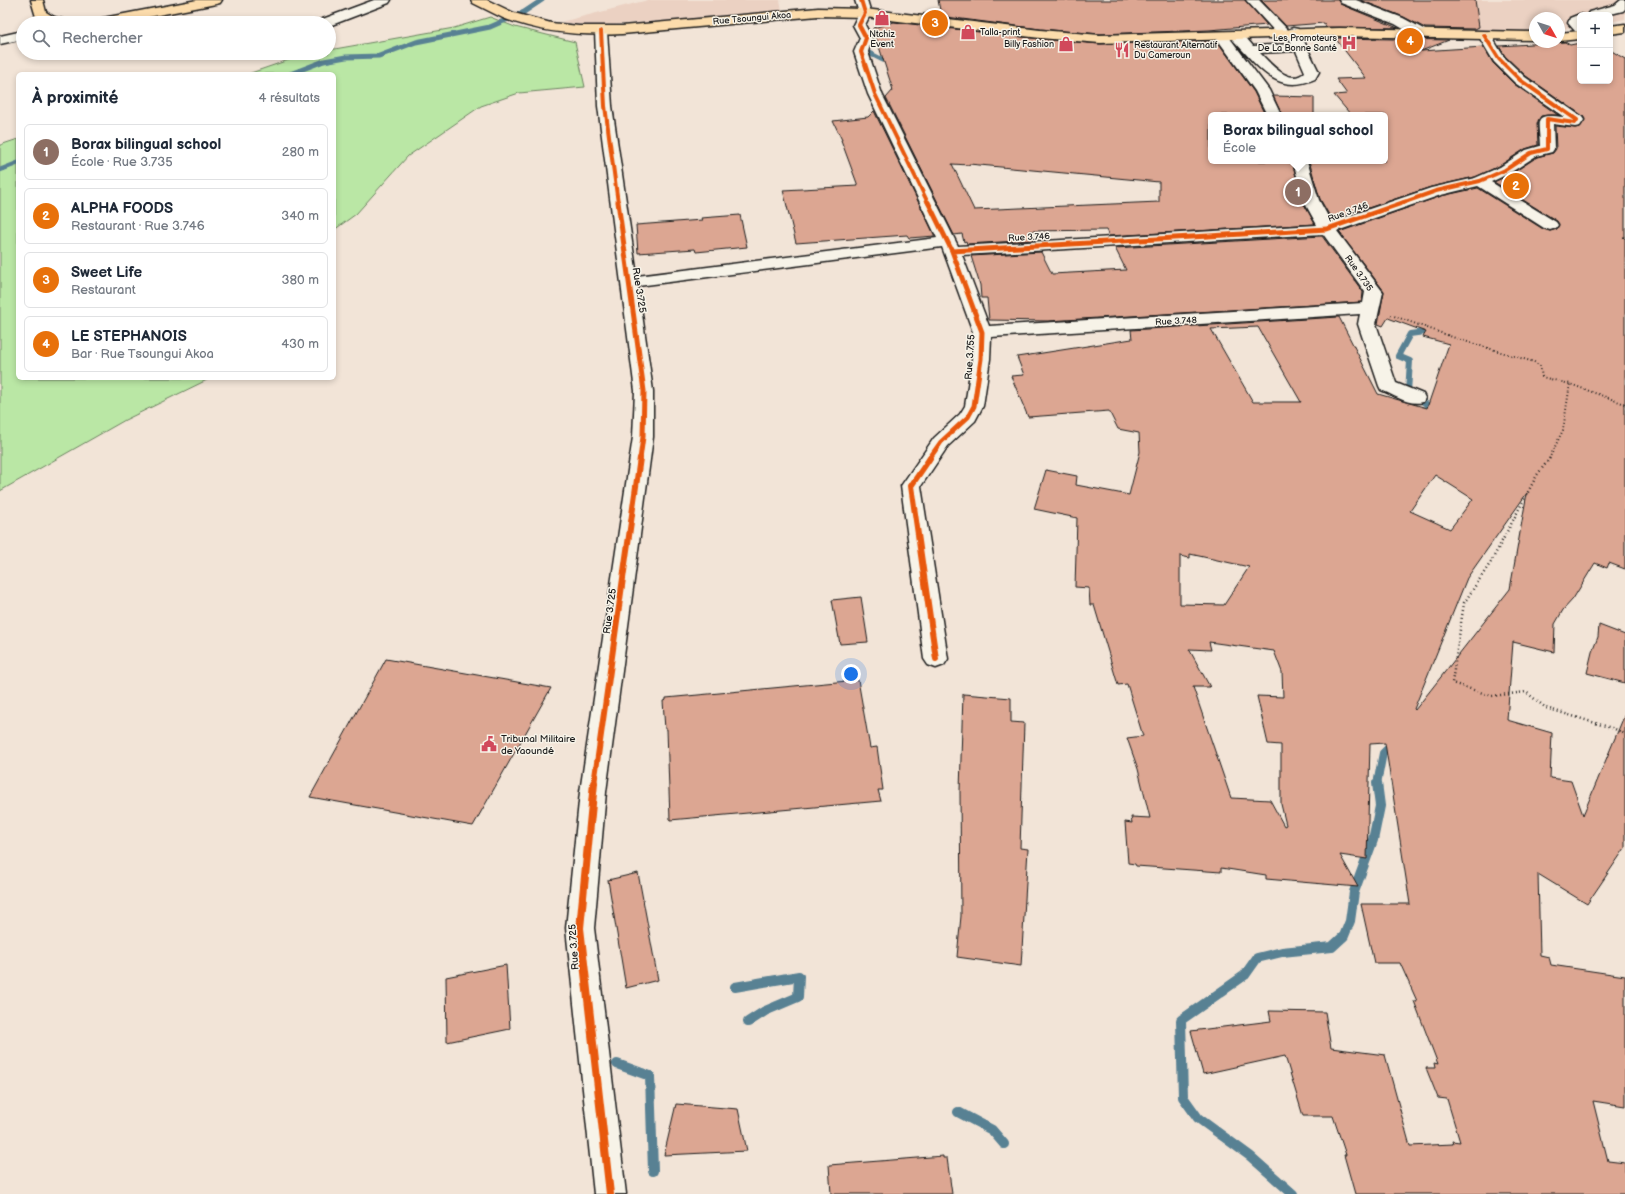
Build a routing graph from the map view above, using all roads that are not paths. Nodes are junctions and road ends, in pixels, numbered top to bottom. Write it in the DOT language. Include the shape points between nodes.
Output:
graph roads {
  1 [pos="37,0"];
  2 [pos="216,0"];
  3 [pos="385,0"];
  4 [pos="1252,0"];
  5 [pos="1345,0"];
  6 [pos="482,1"];
  7 [pos="1625,2"];
  8 [pos="863,6"];
  9 [pos="1604,12"];
  10 [pos="43,16"];
  11 [pos="134,16"];
  12 [pos="336,18"];
  13 [pos="1625,28"];
  14 [pos="1613,30"];
  15 [pos="601,31"];
  16 [pos="1288,33"];
  17 [pos="1422,34"];
  18 [pos="1236,35"];
  19 [pos="1484,35"];
  20 [pos="1577,35"];
  21 [pos="1221,36"];
  22 [pos="1529,36"];
  23 [pos="1565,36"];
  24 [pos="16,37"];
  25 [pos="0,40"];
  26 [pos="1300,47"];
  27 [pos="1251,50"];
  28 [pos="1273,112"];
  29 [pos="1301,164"];
  30 [pos="1480,181"];
  31 [pos="1550,225"];
  32 [pos="1327,229"];
  33 [pos="950,246"];
  34 [pos="628,282"];
  35 [pos="1369,307"];
  36 [pos="982,332"];
  37 [pos="1416,398"];
  38 [pos="936,659"];
  39 [pos="610,1194"];
  1 -- 10 [label="main road" via="40,14"];
  2 -- 11 [label="main road"];
  3 -- 12 [label="street"];
  4 -- 16 [label="street"];
  5 -- 17 [label="street" via="1399,21"];
  6 -- 15 [label="main road, Rue Tsoungui Akoa" via="510,16 547,26 568,30"];
  7 -- 9 [label="street" via="1619,8"];
  8 -- 15 [label="main road, Rue Tsoungui Akoa"];
  8 -- 21 [label="main road, Rue Tsoungui Akoa" via="1078,38"];
  8 -- 33 [label="street, Rue 3.755" via="859,25 866,38 861,52 875,94"];
  13 -- 14 [label="main road"];
  15 -- 34 [label="street, Rue 3.725" via="605,106"];
  16 -- 17 [label="main road, Rue Tsoungui Akoa"];
  16 -- 18 [label="main road, Rue Tsoungui Akoa"];
  16 -- 26 [label="street"];
  17 -- 19 [label="main road, Rue Tsoungui Akoa"];
  18 -- 21 [label="main road, Rue Tsoungui Akoa"];
  18 -- 27 [label="street"];
  19 -- 22 [label="main road, Rue Tsoungui Akoa"];
  19 -- 30 [label="street, Rue 3.746" via="1499,59 1520,80 1577,122 1547,119 1547,149 1531,153 1505,170"];
  20 -- 23 [label="main road"];
  21 -- 28 [label="street" via="1262,90"];
  24 -- 25 [label="street"];
  26 -- 27 [label="street"];
  26 -- 27 [label="street" via="1312,72 1305,79 1288,81 1274,74"];
  29 -- 32 [label="street, Rue 3.735" via="1311,200"];
  30 -- 31 [label="street"];
  30 -- 32 [label="street, Rue 3.746" via="1436,191"];
  32 -- 33 [label="street, Rue 3.746"];
  32 -- 35 [label="street, Rue 3.735" via="1374,292"];
  33 -- 34 [label="street, Rue 3.746"];
  33 -- 36 [label="street, Rue 3.755"];
  34 -- 39 [label="street, Rue 3.725" via="644,391 643,437 593,792 580,928"];
  35 -- 36 [label="street, Rue 3.748" via="1356,310"];
  35 -- 37 [label="street, Rue 3.735" via="1367,324 1388,386"];
  36 -- 38 [label="street, Rue 3.755" via="974,406 968,417 941,442 911,486"];
}
